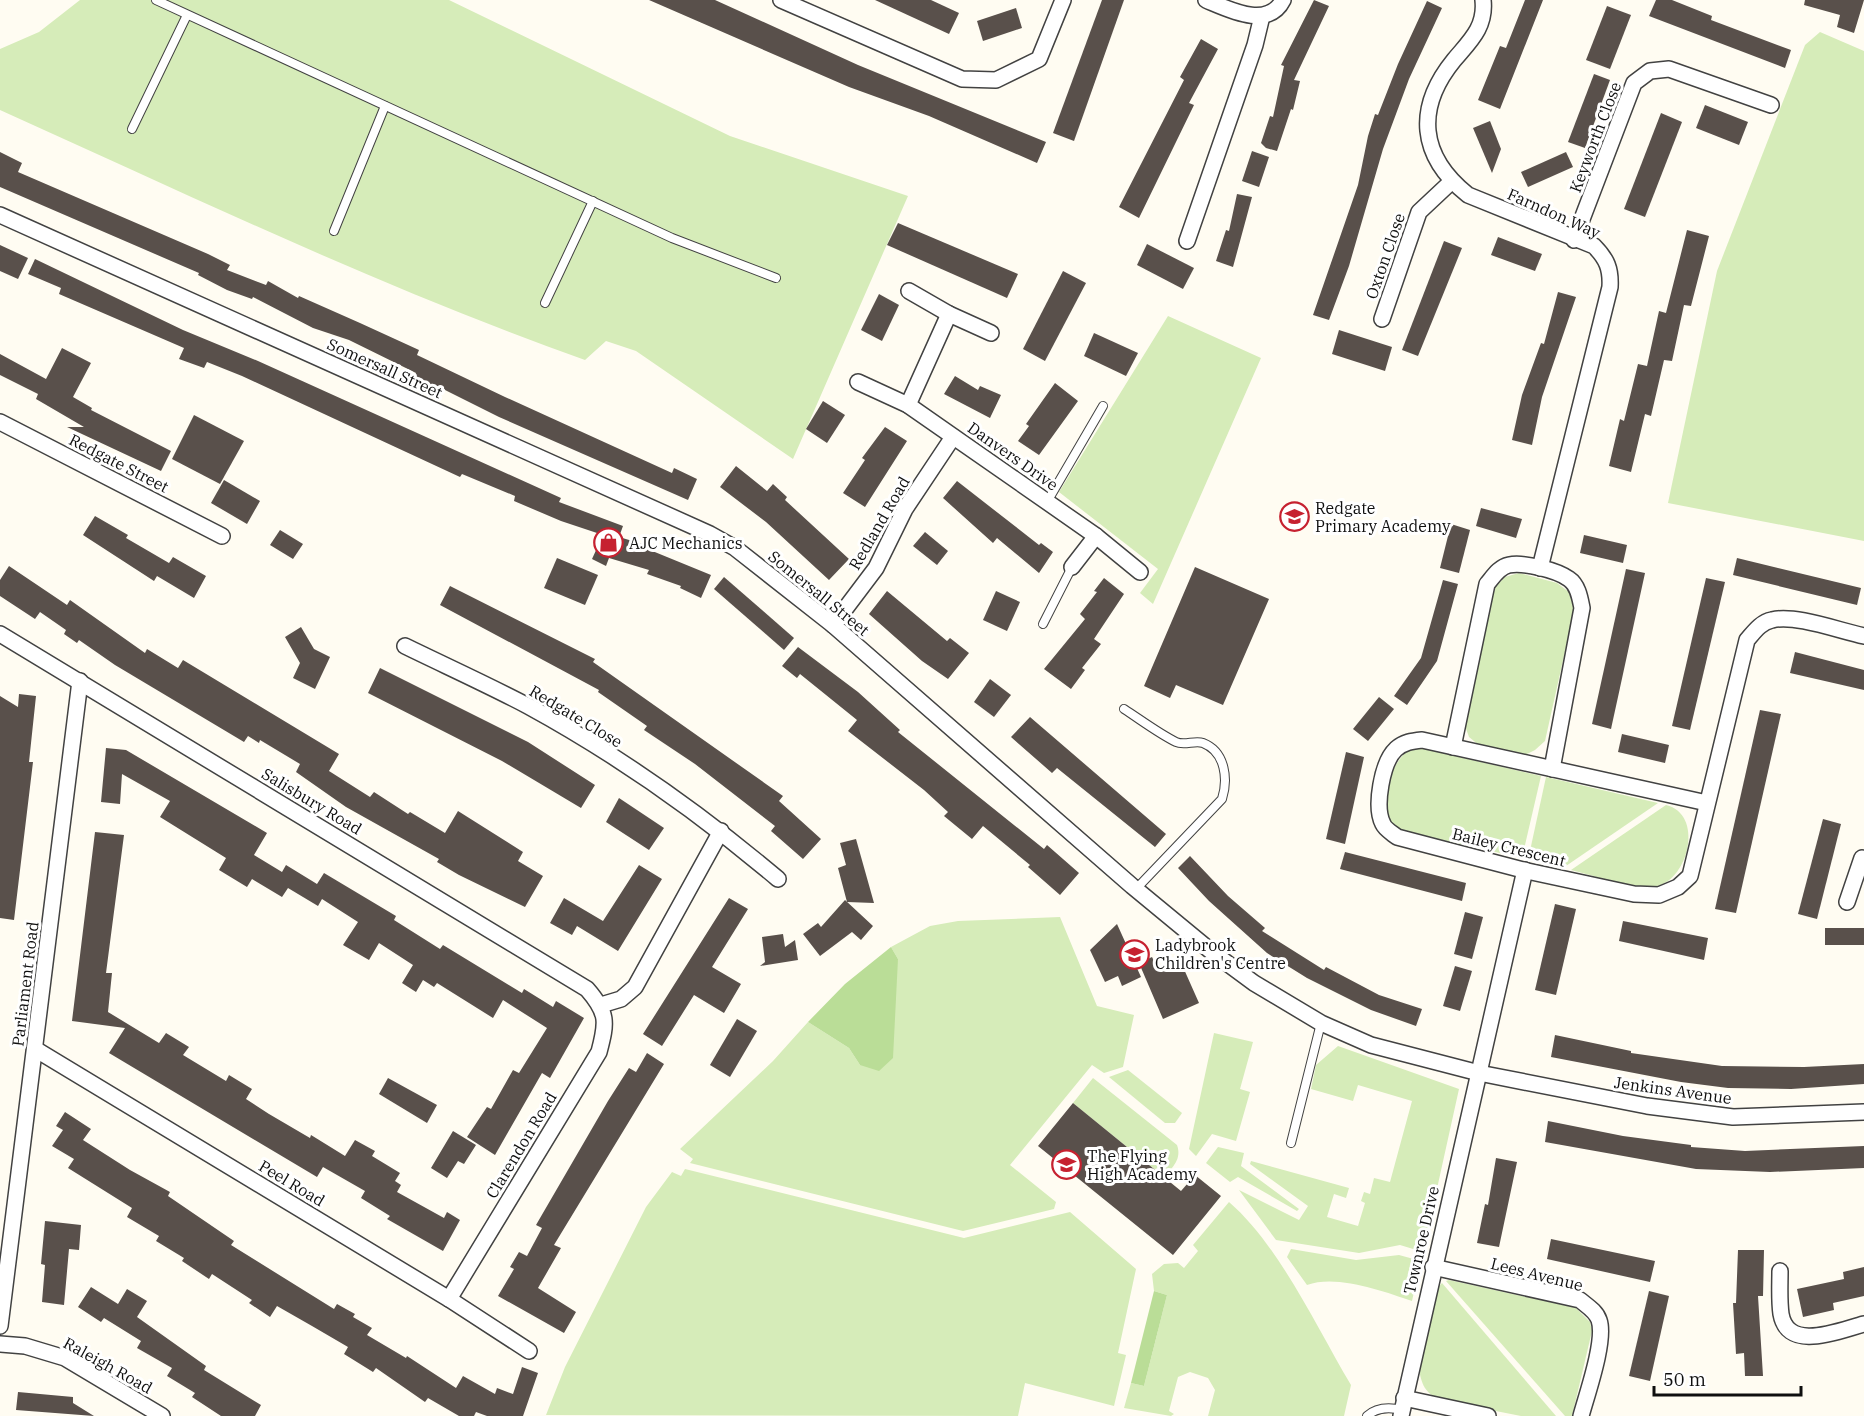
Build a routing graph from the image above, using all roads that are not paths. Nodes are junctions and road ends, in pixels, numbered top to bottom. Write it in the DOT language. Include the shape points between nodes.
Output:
graph roads {
  1 [pos="156,0"];
  2 [pos="781,0"];
  3 [pos="1063,0"];
  4 [pos="1206,0"];
  5 [pos="1283,0"];
  6 [pos="1483,0"];
  7 [pos="187,15"];
  8 [pos="1262,16"];
  9 [pos="1771,105"];
  10 [pos="386,106"];
  11 [pos="132,129"];
  12 [pos="1451,182"];
  13 [pos="592,201"];
  14 [pos="0,215"];
  15 [pos="333,231"];
  16 [pos="1574,240"];
  17 [pos="1187,241"];
  18 [pos="776,278"];
  19 [pos="909,291"];
  20 [pos="545,303"];
  21 [pos="949,314"];
  22 [pos="1382,319"];
  23 [pos="991,333"];
  24 [pos="858,382"];
  25 [pos="908,405"];
  26 [pos="1103,406"];
  27 [pos="0,422"];
  28 [pos="953,437"];
  29 [pos="1047,502"];
  30 [pos="222,536"];
  31 [pos="1095,536"];
  32 [pos="1072,567"];
  33 [pos="1540,568"];
  34 [pos="1140,572"];
  35 [pos="1043,624"];
  36 [pos="833,625"];
  37 [pos="0,634"];
  38 [pos="1864,636"];
  39 [pos="405,646"];
  40 [pos="80,681"];
  41 [pos="1124,709"];
  42 [pos="1453,747"];
  43 [pos="1552,769"];
  44 [pos="1707,803"];
  45 [pos="721,831"];
  46 [pos="1862,858"];
  47 [pos="1525,870"];
  48 [pos="778,879"];
  49 [pos="1859,881"];
  50 [pos="1136,889"];
  51 [pos="1847,902"];
  52 [pos="601,1005"];
  53 [pos="1321,1023"];
  54 [pos="35,1049"];
  55 [pos="1479,1073"];
  56 [pos="1864,1112"];
  57 [pos="1291,1143"];
  58 [pos="1433,1267"];
  59 [pos="1780,1271"];
  60 [pos="449,1299"];
  61 [pos="1864,1324"];
  62 [pos="0,1326"];
  63 [pos="0,1344"];
  64 [pos="529,1351"];
  65 [pos="1402,1408"];
  66 [pos="162,1416"];
  67 [pos="1367,1416"];
  68 [pos="1488,1416"];
  69 [pos="1581,1416"];
  1 -- 7 [label="lane"];
  2 -- 3 [label="street" via="962,79 996,80 1039,59"];
  4 -- 8 [label="street" via="1242,14"];
  5 -- 8 [label="street"];
  6 -- 12 [label="street, Farndon Way" via="1480,27 1474,39 1438,83 1428,106 1427,133 1434,157"];
  7 -- 10 [label="lane"];
  7 -- 11 [label="lane"];
  8 -- 17 [label="street" via="1256,45"];
  9 -- 16 [label="street, Keyworth Close" via="1669,69 1650,71 1634,83"];
  10 -- 13 [label="lane"];
  10 -- 15 [label="lane"];
  12 -- 16 [label="street, Farndon Way" via="1468,195"];
  12 -- 22 [label="street, Oxton Close" via="1419,212"];
  13 -- 18 [label="lane" via="672,238"];
  13 -- 20 [label="lane"];
  14 -- 36 [label="street, Somersall Street" via="710,534 735,548"];
  16 -- 33 [label="street, Farndon Way" via="1594,246 1604,256 1611,272 1610,288"];
  19 -- 21 [label="street"];
  21 -- 23 [label="street"];
  21 -- 25 [label="street"];
  24 -- 25 [label="street, Danvers Drive"];
  25 -- 28 [label="street, Danvers Drive"];
  26 -- 29 [label="lane"];
  27 -- 30 [label="street, Redgate Street"];
  28 -- 29 [label="street, Danvers Drive"];
  28 -- 36 [label="street, Redland Road" via="905,509 876,568"];
  29 -- 31 [label="street, Danvers Drive"];
  31 -- 32 [label="street"];
  31 -- 34 [label="street, Danvers Drive"];
  32 -- 35 [label="lane"];
  33 -- 42 [label="street" via="1509,565 1487,584"];
  33 -- 43 [label="street" via="1570,579 1579,592 1582,608"];
  36 -- 50 [label="street, Somersall Street"];
  37 -- 40 [label="street, Salisbury Road"];
  38 -- 44 [label="street, Bailey Crescent" via="1791,620 1772,620 1760,626 1747,640"];
  39 -- 45 [label="street, Redgate Close" via="528,707 624,765"];
  40 -- 52 [label="street, Salisbury Road" via="587,989"];
  40 -- 54 [label="street, Parliament Road"];
  41 -- 50 [label="lane" via="1178,743 1202,743 1215,750 1227,784 1222,799"];
  42 -- 43 [label="street, Bailey Crescent"];
  42 -- 47 [label="street, Bailey Crescent" via="1409,741 1396,749 1387,761 1377,807 1383,826 1397,837"];
  43 -- 44 [label="street, Bailey Crescent"];
  44 -- 47 [label="street, Bailey Crescent" via="1690,876 1678,887 1659,895 1634,894"];
  45 -- 48 [label="street, Redgate Close"];
  45 -- 52 [label="street" via="635,987 621,999"];
  46 -- 49 [label="street"];
  47 -- 55 [label="street, Townroe Drive"];
  49 -- 51 [label="street"];
  50 -- 53 [label="street, Somersall Street" via="1254,983"];
  52 -- 60 [label="street, Clarendon Road" via="606,1026 599,1052"];
  53 -- 55 [label="street, Somersall Street" via="1371,1045"];
  53 -- 57 [label="lane"];
  54 -- 60 [label="street, Peel Road"];
  54 -- 62 [label="street, Parliament Road"];
  55 -- 56 [label="street, Jenkins Avenue" via="1647,1106 1733,1117"];
  55 -- 58 [label="street, Townroe Drive"];
  58 -- 65 [label="street, Townroe Drive"];
  58 -- 69 [label="street, Lees Avenue" via="1580,1300 1591,1308 1599,1320 1601,1334"];
  59 -- 61 [label="street" via="1781,1314 1795,1334 1809,1337"];
  60 -- 64 [label="street, Peel Road"];
  63 -- 66 [label="street, Raleigh Road" via="25,1346 65,1358"];
  65 -- 67 [label="lane" via="1389,1407"];
  65 -- 68 [label="street"];
}
